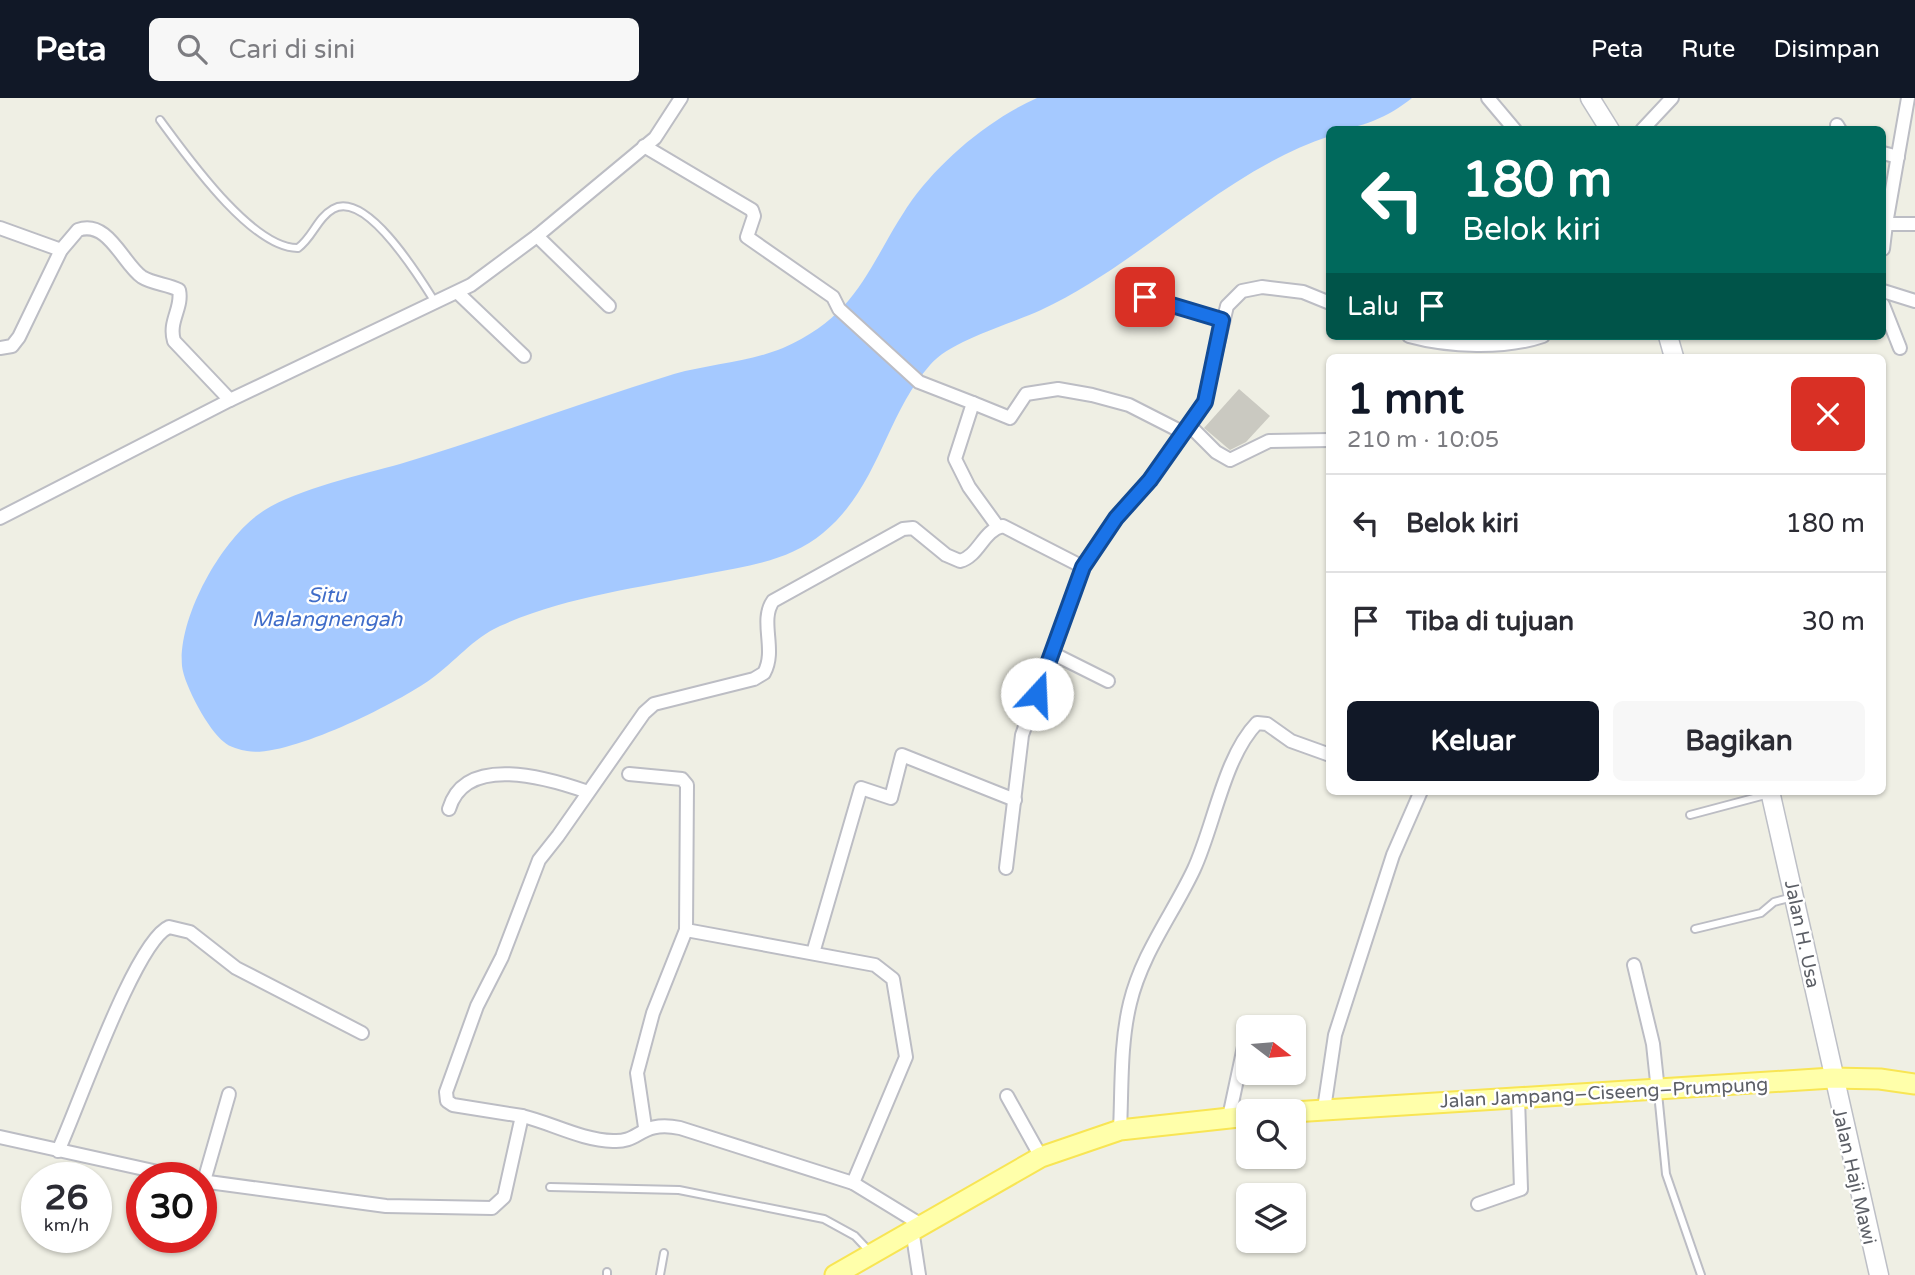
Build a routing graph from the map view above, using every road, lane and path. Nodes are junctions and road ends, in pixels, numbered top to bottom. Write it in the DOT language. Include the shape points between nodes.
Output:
graph roads {
  1 [pos="681,98"];
  2 [pos="1488,98"];
  3 [pos="1590,98"];
  4 [pos="1672,98"];
  5 [pos="1908,98"];
  6 [pos="160,120"];
  7 [pos="1512,126"];
  8 [pos="1607,126"];
  9 [pos="1646,126"];
  10 [pos="644,146"];
  11 [pos="1886,154"];
  12 [pos="1898,157"];
  13 [pos="1886,224"];
  14 [pos="1915,224"];
  15 [pos="0,228"];
  16 [pos="537,236"];
  17 [pos="61,250"];
  18 [pos="1886,292"];
  19 [pos="457,293"];
  20 [pos="1145,297"];
  21 [pos="1915,301"];
  22 [pos="1326,302"];
  23 [pos="436,303"];
  24 [pos="609,306"];
  25 [pos="1886,313"];
  26 [pos="1222,320"];
  27 [pos="1431,340"];
  28 [pos="1527,340"];
  29 [pos="0,348"];
  30 [pos="1900,348"];
  31 [pos="524,356"];
  32 [pos="230,400"];
  33 [pos="973,403"];
  34 [pos="1186,429"];
  35 [pos="1326,440"];
  36 [pos="0,518"];
  37 [pos="998,527"];
  38 [pos="1083,567"];
  39 [pos="1052,653"];
  40 [pos="1108,681"];
  41 [pos="1326,754"];
  42 [pos="629,774"];
  43 [pos="588,792"];
  44 [pos="1419,795"];
  45 [pos="1760,795"];
  46 [pos="1772,795"];
  47 [pos="1014,800"];
  48 [pos="449,809"];
  49 [pos="1690,815"];
  50 [pos="1006,868"];
  51 [pos="1795,896"];
  52 [pos="1695,929"];
  53 [pos="686,930"];
  54 [pos="813,953"];
  55 [pos="1634,965"];
  56 [pos="362,1033"];
  57 [pos="1832,1077"];
  58 [pos="1915,1084"];
  59 [pos="1658,1091"];
  60 [pos="229,1094"];
  61 [pos="1007,1096"];
  62 [pos="1518,1098"];
  63 [pos="1324,1109"];
  64 [pos="1306,1111"];
  65 [pos="522,1116"];
  66 [pos="1236,1116"];
  67 [pos="645,1127"];
  68 [pos="1120,1130"];
  69 [pos="0,1137"];
  70 [pos="58,1151"];
  71 [pos="1041,1157"];
  72 [pos="209,1162"];
  73 [pos="126,1165"];
  74 [pos="217,1183"];
  75 [pos="853,1183"];
  76 [pos="550,1187"];
  77 [pos="1478,1204"];
  78 [pos="916,1227"];
  79 [pos="664,1252"];
  80 [pos="872,1253"];
  81 [pos="660,1275"];
  82 [pos="835,1275"];
  83 [pos="919,1275"];
  84 [pos="1701,1275"];
  85 [pos="1879,1275"];
  1 -- 10 [label="street"];
  2 -- 7 [label="street"];
  3 -- 8 [label="street"];
  4 -- 9 [label="street"];
  5 -- 12 [label="street"];
  6 -- 23 [label="lane" via="208,183 262,234 298,248 323,216 337,206 347,207 389,236"];
  10 -- 16 [label="street"];
  10 -- 33 [label="street" via="752,210 747,236 833,297 839,309 919,382"];
  11 -- 12 [label="street"];
  12 -- 13 [label="street"];
  13 -- 14 [label="street"];
  15 -- 17 [label="street"];
  16 -- 19 [label="street"];
  16 -- 24 [label="street"];
  17 -- 29 [label="street" via="19,337 12,346"];
  17 -- 32 [label="street" via="78,230 89,228 111,241 139,275 179,290 170,328 174,341"];
  18 -- 21 [label="street"];
  19 -- 23 [label="street"];
  19 -- 31 [label="street"];
  20 -- 26 [label="street"];
  22 -- 26 [label="street" via="1282,288 1249,289 1233,297"];
  23 -- 32 [label="street"];
  25 -- 30 [label="street"];
  26 -- 34 [label="street" via="1210,389"];
  27 -- 28 [label="street"];
  32 -- 36 [label="street"];
  33 -- 34 [label="street" via="1010,418 1026,394 1058,389 1129,405"];
  33 -- 37 [label="street" via="954,459"];
  34 -- 35 [label="street" via="1230,460 1269,441"];
  34 -- 38 [label="street"];
  37 -- 38 [label="street"];
  37 -- 43 [label="street" via="971,556 960,561 913,528 904,529 781,596 768,608 771,654 764,673 654,704 624,737"];
  38 -- 39 [label="street"];
  39 -- 40 [label="street"];
  39 -- 47 [label="street" via="1023,735"];
  41 -- 68 [label="street" via="1257,723 1239,750 1195,867 1150,947 1130,1001 1124,1033"];
  42 -- 53 [label="street" via="682,779 687,785"];
  43 -- 48 [label="street" via="517,776 477,776 457,789"];
  43 -- 65 [label="street" via="534,870 445,1097 453,1105"];
  44 -- 63 [label="street" via="1393,855 1335,1035"];
  45 -- 49 [label="lane"];
  46 -- 51 [label="street, Jalan H. Usa"];
  47 -- 50 [label="street"];
  47 -- 54 [label="street" via="902,755 891,798 861,788"];
  51 -- 52 [label="lane" via="1774,902 1761,913"];
  51 -- 57 [label="street, Jalan H. Usa"];
  53 -- 54 [label="street"];
  53 -- 67 [label="street" via="653,1013 637,1073"];
  54 -- 75 [label="street" via="883,968 893,979 898,999 905,1057"];
  55 -- 59 [label="street" via="1651,1033"];
  56 -- 70 [label="street" via="236,968 190,932 176,927 163,930 110,1021"];
  57 -- 58 [label="main road, Jalan Jampang–Ciseeng–Prumpung"];
  57 -- 59 [label="main road, Jalan Jampang–Ciseeng–Prumpung"];
  57 -- 85 [label="street, Jalan Haji Mawi"];
  59 -- 62 [label="main road, Jalan Jampang–Ciseeng–Prumpung"];
  59 -- 84 [label="lane" via="1667,1174"];
  60 -- 72 [label="street"];
  61 -- 71 [label="street"];
  62 -- 63 [label="main road, Jalan Jampang–Ciseeng–Prumpung"];
  62 -- 77 [label="street" via="1521,1189"];
  63 -- 64 [label="main road, Jalan Jampang–Ciseeng–Prumpung"];
  65 -- 67 [label="street" via="611,1141 627,1139"];
  65 -- 74 [label="street" via="504,1197 492,1208 386,1206"];
  66 -- 68 [label="main road"];
  67 -- 75 [label="street" via="680,1128"];
  68 -- 71 [label="main road"];
  69 -- 70 [label="street"];
  70 -- 73 [label="street"];
  71 -- 78 [label="main road"];
  75 -- 78 [label="street"];
  76 -- 80 [label="lane" via="679,1190 824,1219 855,1236"];
  78 -- 80 [label="main road"];
  78 -- 83 [label="street"];
  79 -- 81 [label="lane"];
  80 -- 82 [label="main road"];
}
